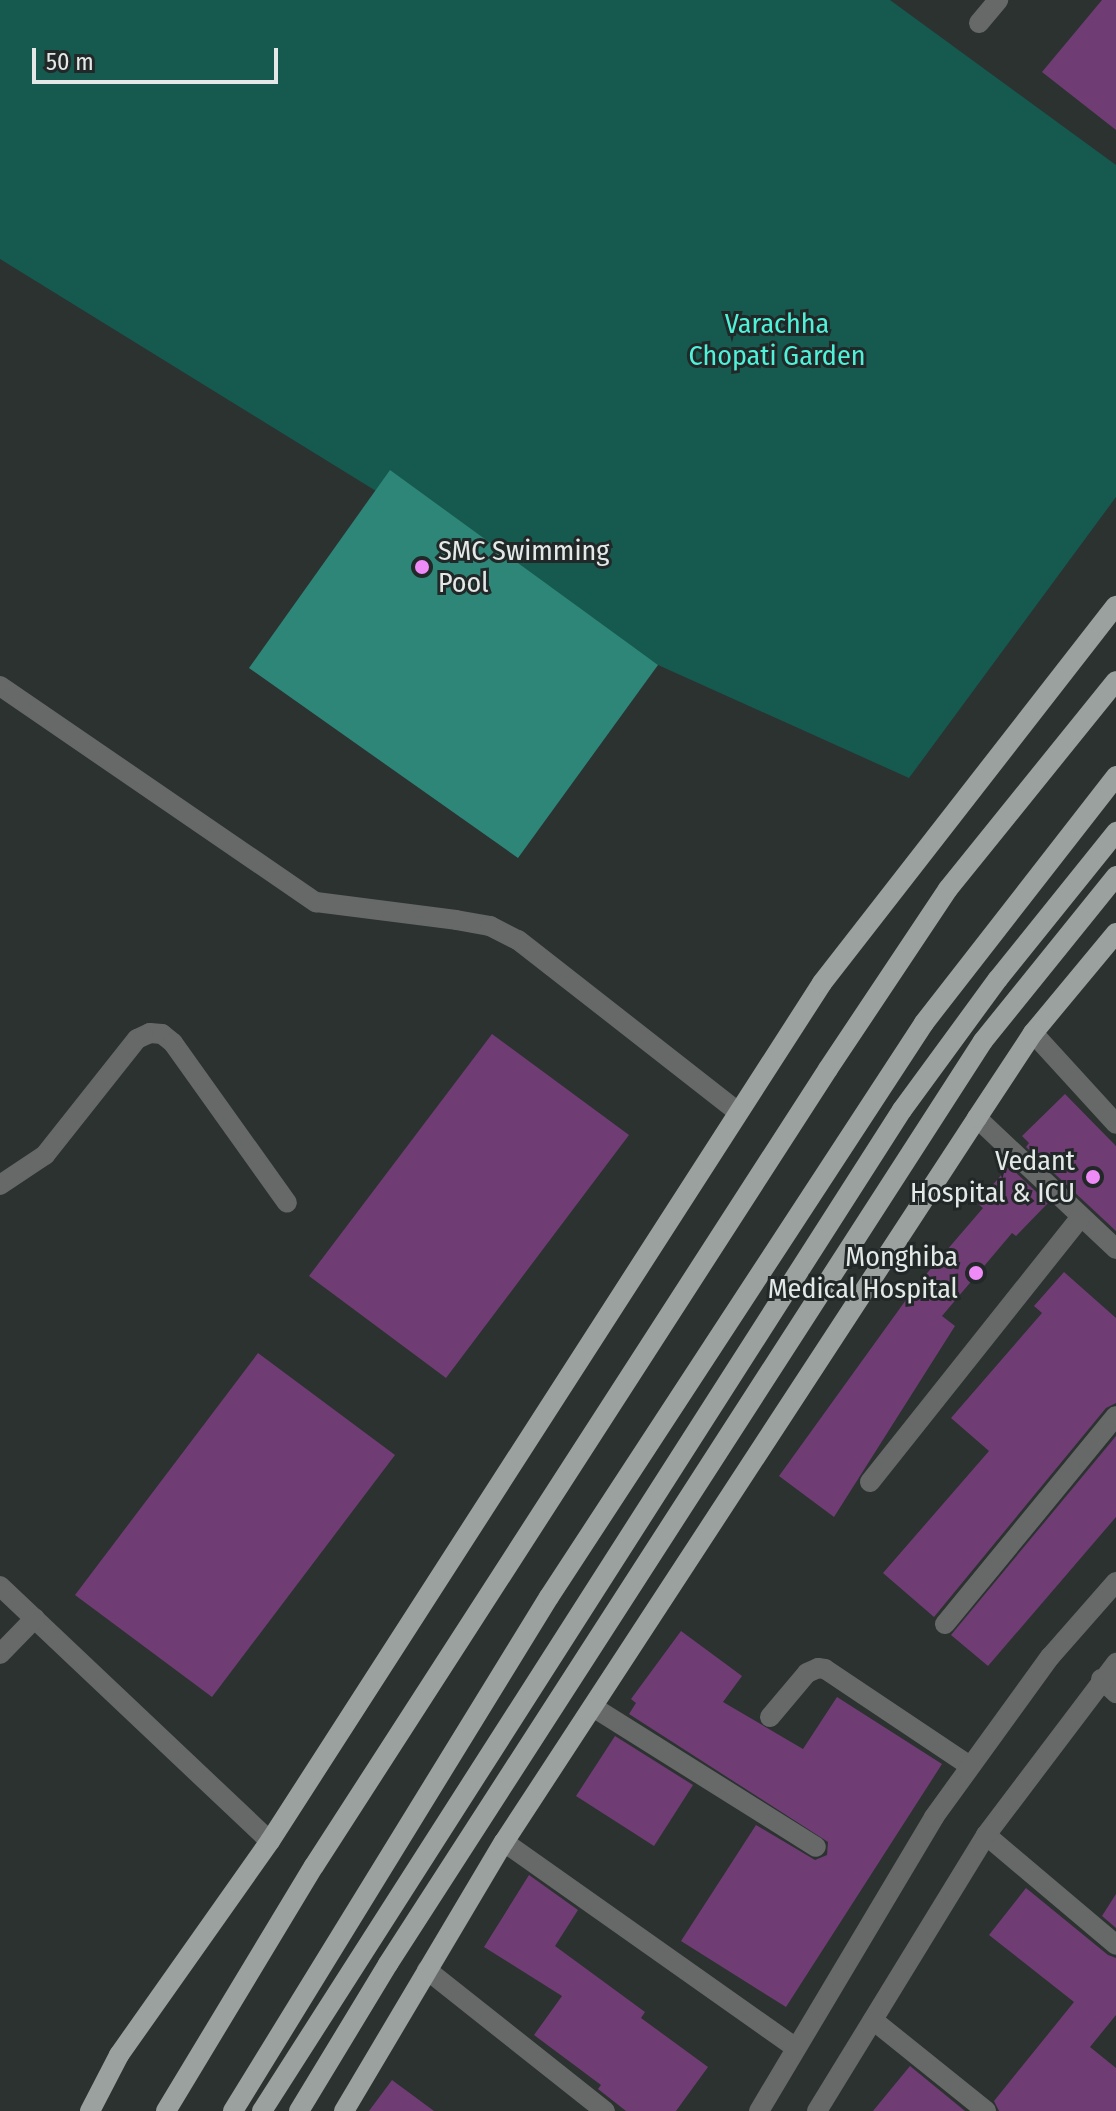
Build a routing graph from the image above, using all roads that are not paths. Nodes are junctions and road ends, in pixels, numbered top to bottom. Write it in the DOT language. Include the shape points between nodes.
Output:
graph roads {
  1 [pos="998,0"];
  2 [pos="979,23"];
  3 [pos="1116,606"];
  4 [pos="1116,681"];
  5 [pos="0,686"];
  6 [pos="1116,776"];
  7 [pos="1116,832"];
  8 [pos="1116,876"];
  9 [pos="1116,933"];
  10 [pos="1033,1033"];
  11 [pos="738,1112"];
  12 [pos="977,1118"];
  13 [pos="1116,1124"];
  14 [pos="0,1185"];
  15 [pos="287,1203"];
  16 [pos="1081,1217"];
  17 [pos="1116,1249"];
  18 [pos="1116,1416"];
  19 [pos="870,1482"];
  20 [pos="1116,1582"];
  21 [pos="0,1586"];
  22 [pos="35,1618"];
  23 [pos="945,1624"];
  24 [pos="0,1654"];
  25 [pos="1116,1663"];
  26 [pos="1108,1686"];
  27 [pos="593,1707"];
  28 [pos="770,1717"];
  29 [pos="970,1766"];
  30 [pos="986,1835"];
  31 [pos="270,1841"];
  32 [pos="504,1842"];
  33 [pos="816,1847"];
  34 [pos="1116,1945"];
  35 [pos="427,1970"];
  36 [pos="873,2020"];
  37 [pos="796,2048"];
  38 [pos="90,2111"];
  39 [pos="166,2111"];
  40 [pos="233,2111"];
  41 [pos="262,2111"];
  42 [pos="299,2111"];
  43 [pos="344,2111"];
  44 [pos="605,2111"];
  45 [pos="759,2111"];
  46 [pos="817,2111"];
  47 [pos="986,2111"];
  1 -- 2 [label="street"];
  3 -- 11 [label="main road" via="822,983"];
  4 -- 39 [label="main road" via="948,889 828,1069 314,1866"];
  5 -- 11 [label="street" via="316,902 490,926 518,940"];
  6 -- 40 [label="main road" via="924,1023 549,1597"];
  7 -- 41 [label="main road" via="902,1110"];
  8 -- 42 [label="main road" via="983,1041 388,1964"];
  9 -- 10 [label="main road"];
  10 -- 12 [label="main road"];
  10 -- 13 [label="street"];
  11 -- 31 [label="main road"];
  12 -- 16 [label="street"];
  12 -- 27 [label="main road"];
  14 -- 15 [label="street" via="45,1155 137,1039 150,1033 173,1043"];
  16 -- 17 [label="street"];
  16 -- 19 [label="street"];
  18 -- 23 [label="street"];
  20 -- 29 [label="street" via="1050,1657"];
  21 -- 22 [label="street"];
  22 -- 24 [label="street"];
  22 -- 31 [label="street"];
  25 -- 26 [label="street"];
  26 -- 30 [label="street"];
  27 -- 32 [label="main road"];
  27 -- 33 [label="street"];
  28 -- 29 [label="street" via="807,1673 825,1669"];
  29 -- 37 [label="street"];
  30 -- 34 [label="street"];
  30 -- 36 [label="street"];
  31 -- 38 [label="main road" via="119,2055"];
  32 -- 35 [label="main road"];
  32 -- 37 [label="street"];
  35 -- 43 [label="main road"];
  35 -- 44 [label="street"];
  36 -- 46 [label="street"];
  36 -- 47 [label="street"];
  37 -- 45 [label="street"];
}
